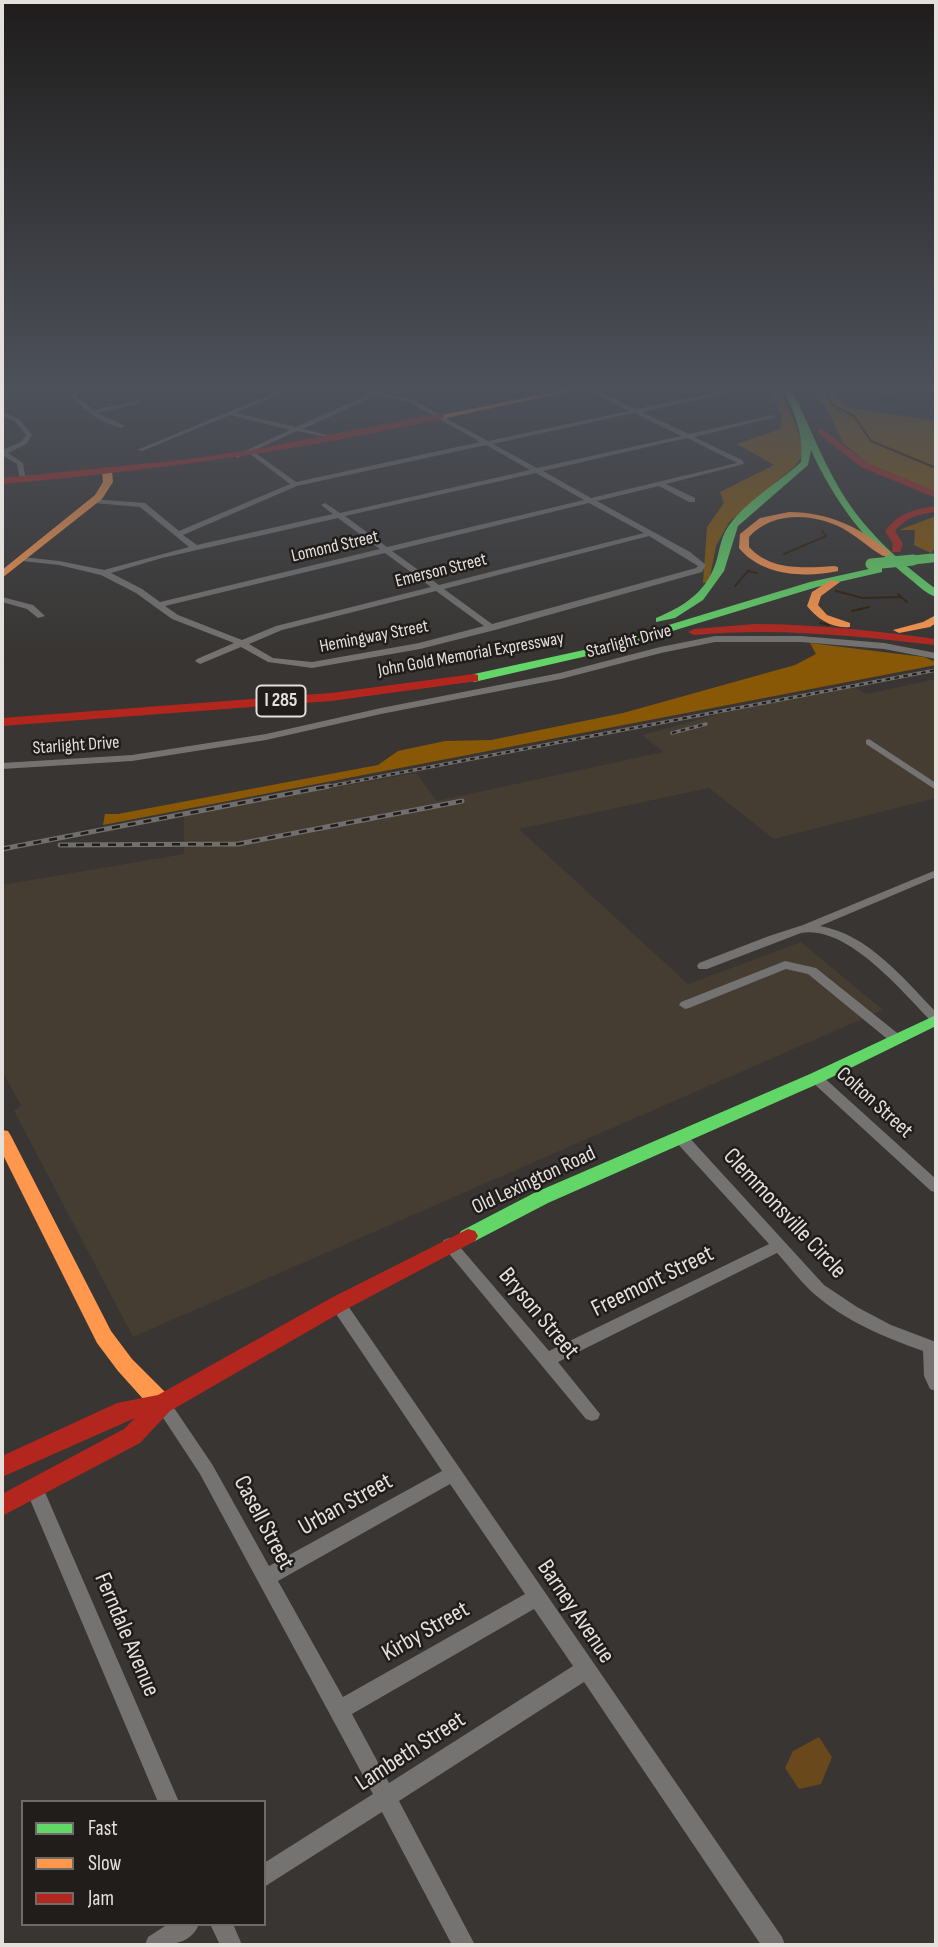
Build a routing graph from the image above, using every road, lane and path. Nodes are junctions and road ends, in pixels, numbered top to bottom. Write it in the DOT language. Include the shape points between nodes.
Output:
graph roads {
  1 [pos="45,477"];
  2 [pos="108,477"];
  3 [pos="283,477"];
  4 [pos="328,477"];
  5 [pos="509,477"];
  6 [pos="545,477"];
  7 [pos="693,477"];
  8 [pos="789,477"];
  9 [pos="831,477"];
  10 [pos="844,477"];
  11 [pos="892,477"];
  12 [pos="23,479"];
  13 [pos="2,481"];
  14 [pos="295,484"];
  15 [pos="662,485"];
  16 [pos="936,495"];
  17 [pos="692,500"];
  18 [pos="94,501"];
  19 [pos="591,502"];
  20 [pos="325,505"];
  21 [pos="936,509"];
  22 [pos="341,516"];
  23 [pos="178,534"];
  24 [pos="649,534"];
  25 [pos="195,548"];
  26 [pos="389,551"];
  27 [pos="891,552"];
  28 [pos="22,559"];
  29 [pos="867,568"];
  30 [pos="932,569"];
  31 [pos="104,573"];
  32 [pos="2,575"];
  33 [pos="439,588"];
  34 [pos="936,594"];
  35 [pos="2,600"];
  36 [pos="158,605"];
  37 [pos="936,605"];
  38 [pos="41,615"];
  39 [pos="936,618"];
  40 [pos="492,628"];
  41 [pos="623,634"];
  42 [pos="936,642"];
  43 [pos="241,643"];
  44 [pos="936,656"];
  45 [pos="559,661"];
  46 [pos="200,662"];
  47 [pos="2,714"];
  48 [pos="2,722"];
  49 [pos="869,741"];
  50 [pos="2,766"];
  51 [pos="936,787"];
  52 [pos="936,873"];
  53 [pos="806,928"];
  54 [pos="752,948"];
  55 [pos="703,966"];
  56 [pos="685,1005"];
  57 [pos="936,1020"];
  58 [pos="896,1039"];
  59 [pos="816,1078"];
  60 [pos="2,1136"];
  61 [pos="681,1138"];
  62 [pos="936,1186"];
  63 [pos="449,1244"];
  64 [pos="780,1245"];
  65 [pos="338,1304"];
  66 [pos="934,1348"];
  67 [pos="547,1360"];
  68 [pos="936,1384"];
  69 [pos="162,1404"];
  70 [pos="592,1415"];
  71 [pos="2,1469"];
  72 [pos="452,1474"];
  73 [pos="35,1490"];
  74 [pos="2,1506"];
  75 [pos="265,1578"];
  76 [pos="537,1597"];
  77 [pos="584,1670"];
  78 [pos="339,1710"];
  79 [pos="386,1799"];
  80 [pos="168,1800"];
  81 [pos="266,1875"];
  82 [pos="185,1926"];
  83 [pos="222,1926"];
  84 [pos="156,1945"];
  85 [pos="231,1945"];
  86 [pos="464,1945"];
  87 [pos="774,1945"];
  1 -- 12 [label="main road"];
  2 -- 18 [label="main road"];
  3 -- 14 [label="street"];
  4 -- 14 [label="street"];
  5 -- 22 [label="street"];
  6 -- 19 [label="street"];
  7 -- 15 [label="street, Lomond Street"];
  8 -- 41 [label="main road" via="733,526 718,578 704,596 680,613"];
  9 -- 27 [label="main road" via="859,523"];
  10 -- 27 [label="main road"];
  11 -- 16 [label="main road"];
  12 -- 13 [label="main road"];
  14 -- 23 [label="street"];
  15 -- 17 [label="street"];
  15 -- 19 [label="street, Lomond Street"];
  18 -- 23 [label="street" via="142,505"];
  18 -- 28 [label="main road"];
  19 -- 24 [label="street"];
  19 -- 26 [label="street, Lomond Street"];
  20 -- 22 [label="street"];
  21 -- 27 [label="main road" via="897,519 890,528 898,544"];
  22 -- 25 [label="street"];
  22 -- 26 [label="street"];
  23 -- 25 [label="street"];
  24 -- 33 [label="street, Emerson Street"];
  24 -- 40 [label="street, Hemingway Street" via="702,565 699,570"];
  25 -- 31 [label="street"];
  26 -- 33 [label="street"];
  26 -- 36 [label="street, Lomond Street"];
  27 -- 29 [label="main road" via="874,549 847,526 811,517 765,520 744,537 750,555 775,566"];
  27 -- 30 [label="main road"];
  28 -- 31 [label="street, Hemingway Street"];
  28 -- 32 [label="main road"];
  29 -- 30 [label="main road, John Gold Memorial Expressway / I 285"];
  29 -- 39 [label="main road" via="822,589 813,598 813,608 838,623 867,629 911,629"];
  29 -- 41 [label="main road, John Gold Memorial Expressway / I 285" via="795,582"];
  29 -- 45 [label="main road, John Gold Memorial Expressway / I 285"];
  30 -- 34 [label="main road"];
  30 -- 37 [label="main road" via="921,589"];
  31 -- 36 [label="street, Hemingway Street"];
  33 -- 40 [label="street"];
  33 -- 43 [label="street, Emerson Street" via="279,628"];
  35 -- 38 [label="street" via="30,607"];
  36 -- 43 [label="street, Hemingway Street" via="175,617"];
  40 -- 43 [label="street, Hemingway Street" via="374,656 312,665 271,660"];
  41 -- 47 [label="main road, John Gold Memorial Expressway / I 285" via="535,657 403,680"];
  42 -- 45 [label="main road" via="809,630 707,630"];
  43 -- 46 [label="street"];
  44 -- 50 [label="street, Starlight Drive" via="801,639 715,639 250,740 132,758"];
  45 -- 48 [label="main road, John Gold Memorial Expressway / I 285" via="355,695"];
  49 -- 51 [label="street"];
  52 -- 53 [label="street"];
  53 -- 54 [label="street"];
  53 -- 57 [label="street" via="834,933 859,948"];
  54 -- 55 [label="street"];
  56 -- 58 [label="street" via="785,965 811,971"];
  57 -- 58 [label="main road, Old Lexington Road"];
  58 -- 59 [label="main road, Old Lexington Road"];
  59 -- 61 [label="main road, Old Lexington Road"];
  59 -- 62 [label="street, Colton Street"];
  60 -- 69 [label="main road, Casell Street" via="104,1336"];
  61 -- 63 [label="main road, Old Lexington Road" via="541,1198"];
  61 -- 64 [label="street, Clemmonsville Circle"];
  63 -- 65 [label="main road, Old Lexington Road"];
  63 -- 67 [label="street, Bryson Street"];
  64 -- 66 [label="street, Clemmonsville Circle" via="819,1289 851,1312"];
  64 -- 67 [label="street, Freemont Street"];
  65 -- 69 [label="main road, Old Lexington Road"];
  65 -- 72 [label="street, Barney Avenue"];
  66 -- 68 [label="street" via="932,1376"];
  67 -- 70 [label="street, Bryson Street"];
  69 -- 71 [label="main road, Old Lexington Road" via="124,1410"];
  69 -- 73 [label="main road, Old Lexington Road" via="132,1436"];
  69 -- 75 [label="street, Casell Street" via="206,1469"];
  72 -- 75 [label="street, Urban Street"];
  72 -- 76 [label="street, Barney Avenue"];
  73 -- 74 [label="main road, Old Lexington Road"];
  73 -- 80 [label="street, Ferndale Avenue"];
  75 -- 78 [label="street, Casell Street"];
  76 -- 77 [label="street, Barney Avenue"];
  76 -- 78 [label="street, Kirby Street"];
  77 -- 79 [label="street, Lambeth Street"];
  77 -- 87 [label="street, Barney Avenue"];
  78 -- 79 [label="street, Casell Street"];
  79 -- 81 [label="street, Lambeth Street"];
  79 -- 86 [label="street, Casell Street"];
  82 -- 84 [label="street"];
  83 -- 85 [label="street"];
}
